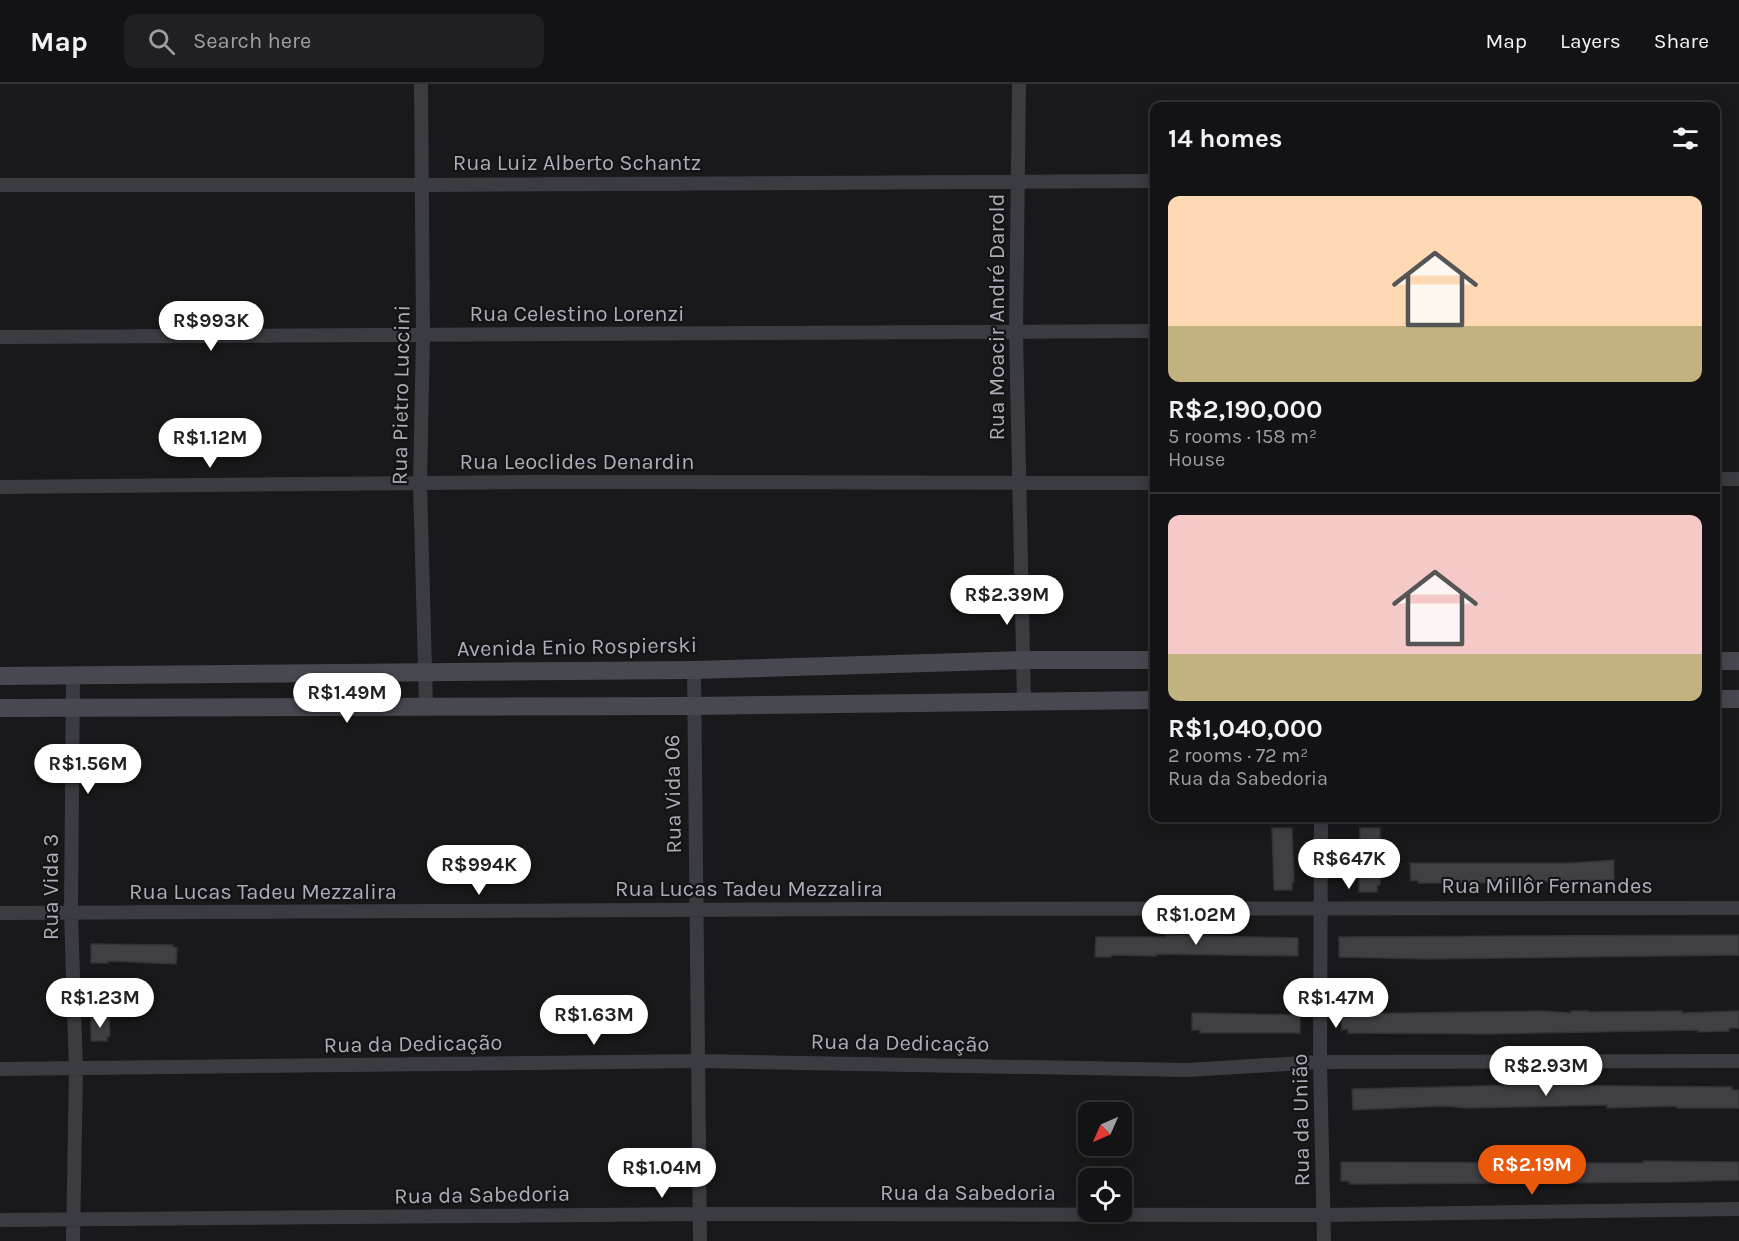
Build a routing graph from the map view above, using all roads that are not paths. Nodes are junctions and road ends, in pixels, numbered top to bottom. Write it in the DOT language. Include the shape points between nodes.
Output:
graph roads {
  1 [pos="421,84"];
  2 [pos="1019,84"];
  3 [pos="1018,181"];
  4 [pos="1150,181"];
  5 [pos="0,185"];
  6 [pos="423,185"];
  7 [pos="1016,331"];
  8 [pos="1150,331"];
  9 [pos="423,336"];
  10 [pos="0,337"];
  11 [pos="1720,479"];
  12 [pos="1739,479"];
  13 [pos="420,483"];
  14 [pos="1018,483"];
  15 [pos="1150,483"];
  16 [pos="0,487"];
  17 [pos="1024,660"];
  18 [pos="1150,660"];
  19 [pos="1720,662"];
  20 [pos="1739,662"];
  21 [pos="693,670"];
  22 [pos="424,673"];
  23 [pos="0,676"];
  24 [pos="73,676"];
  25 [pos="1720,699"];
  26 [pos="1739,699"];
  27 [pos="1150,700"];
  28 [pos="1024,702"];
  29 [pos="426,706"];
  30 [pos="693,706"];
  31 [pos="74,707"];
  32 [pos="0,708"];
  33 [pos="1321,822"];
  34 [pos="1322,906"];
  35 [pos="1739,908"];
  36 [pos="959,909"];
  37 [pos="696,911"];
  38 [pos="71,913"];
  39 [pos="0,914"];
  40 [pos="699,1060"];
  41 [pos="1739,1061"];
  42 [pos="1320,1062"];
  43 [pos="0,1069"];
  44 [pos="76,1070"];
  45 [pos="1739,1209"];
  46 [pos="701,1214"];
  47 [pos="1324,1215"];
  48 [pos="0,1220"];
  49 [pos="74,1221"];
  50 [pos="74,1241"];
  51 [pos="700,1241"];
  52 [pos="1324,1241"];
  1 -- 6 [label="street, Rua Pietro Luccini"];
  2 -- 3 [label="street, Rua Moacir André Darold"];
  3 -- 4 [label="street, Rua Luiz Alberto Schantz"];
  3 -- 6 [label="street, Rua Luiz Alberto Schantz"];
  3 -- 7 [label="street, Rua Moacir André Darold"];
  5 -- 6 [label="street, Rua Luiz Alberto Schantz"];
  6 -- 9 [label="street, Rua Pietro Luccini"];
  7 -- 8 [label="street, Rua Celestino Lorenzi"];
  7 -- 9 [label="street, Rua Celestino Lorenzi"];
  7 -- 14 [label="street, Rua Moacir André Darold"];
  9 -- 10 [label="street, Rua Celestino Lorenzi"];
  9 -- 13 [label="street, Rua Pietro Luccini"];
  11 -- 12 [label="street"];
  13 -- 14 [label="street, Rua Leoclides Denardin"];
  13 -- 16 [label="street, Rua Leoclides Denardin"];
  13 -- 22 [label="street, Rua Pietro Luccini"];
  14 -- 15 [label="street, Rua Leoclides Denardin"];
  14 -- 17 [label="street, Rua Moacir André Darold"];
  17 -- 18 [label="street, Avenida Enio Rospierski"];
  17 -- 21 [label="street, Avenida Enio Rospierski"];
  17 -- 28 [label="street, Rua Moacir André Darold"];
  19 -- 20 [label="street"];
  21 -- 22 [label="street, Avenida Enio Rospierski"];
  21 -- 30 [label="street, Rua Vida 06"];
  22 -- 24 [label="street, Avenida Enio Rospierski"];
  22 -- 29 [label="street, Rua Pietro Luccini"];
  23 -- 24 [label="street, Avenida Enio Rospierski"];
  24 -- 31 [label="street, Rua Vida 3"];
  25 -- 26 [label="street"];
  27 -- 28 [label="street"];
  28 -- 30 [label="street"];
  29 -- 30 [label="street"];
  29 -- 31 [label="street"];
  30 -- 37 [label="street, Rua Vida 06"];
  31 -- 32 [label="street"];
  31 -- 38 [label="street, Rua Vida 3"];
  33 -- 34 [label="street, Rua da União"];
  34 -- 35 [label="street, Rua Millôr Fernandes"];
  34 -- 36 [label="street, Rua Millôr Fernandes"];
  34 -- 42 [label="street, Rua da União"];
  36 -- 37 [label="street, Rua Lucas Tadeu Mezzalira"];
  37 -- 38 [label="street, Rua Lucas Tadeu Mezzalira"];
  37 -- 40 [label="street, Rua Vida 06"];
  38 -- 39 [label="street, Rua Lucas Tadeu Mezzalira"];
  38 -- 44 [label="street, Rua Vida 3"];
  40 -- 42 [label="street, Rua da Dedicação" via="1187,1070"];
  40 -- 44 [label="street, Rua da Dedicação"];
  40 -- 46 [label="street, Rua Vida 06"];
  41 -- 42 [label="street, Rua da Dedicação"];
  42 -- 47 [label="street, Rua da União"];
  43 -- 44 [label="street, Rua da Dedicação"];
  44 -- 49 [label="street, Rua Vida 3"];
  45 -- 47 [label="street, Rua da Sabedoria"];
  46 -- 47 [label="street, Rua da Sabedoria"];
  46 -- 49 [label="street, Rua da Sabedoria"];
  46 -- 51 [label="street, Rua Vida 06"];
  47 -- 52 [label="street, Rua da União"];
  48 -- 49 [label="street, Rua da Sabedoria"];
  49 -- 50 [label="street, Rua Vida 3"];
}
